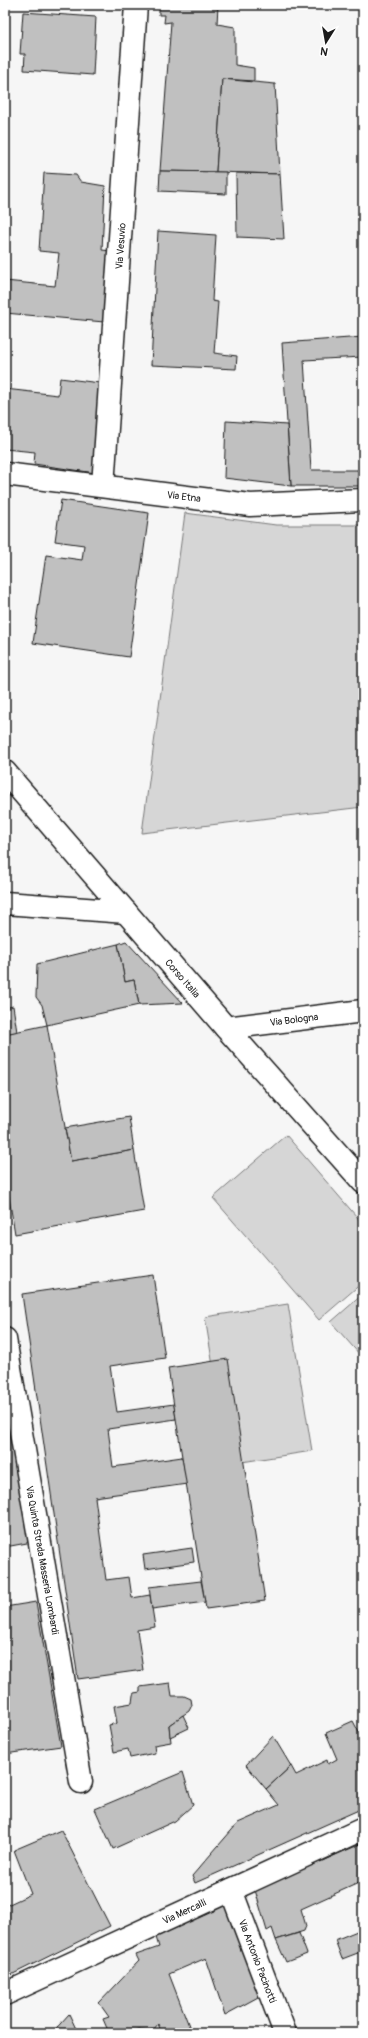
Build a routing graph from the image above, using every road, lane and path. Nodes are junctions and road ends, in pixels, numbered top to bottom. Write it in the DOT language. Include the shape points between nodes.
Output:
graph roads {
  1 [pos="136,5"];
  2 [pos="5,474"];
  3 [pos="103,486"];
  4 [pos="363,500"];
  5 [pos="5,772"];
  6 [pos="5,903"];
  7 [pos="126,912"];
  8 [pos="363,1011"];
  9 [pos="226,1028"];
  10 [pos="363,1182"];
  11 [pos="5,1338"];
  12 [pos="81,1782"];
  13 [pos="363,1829"];
  14 [pos="231,1890"];
  15 [pos="5,1994"];
  16 [pos="285,2033"];
  1 -- 3 [label="street, Via Vesuvio"];
  2 -- 3 [label="street, Via Etna"];
  3 -- 4 [label="street, Via Etna" via="250,505"];
  5 -- 7 [label="street, Corso Italia"];
  6 -- 7 [label="street"];
  7 -- 9 [label="street, Corso Italia"];
  8 -- 9 [label="street, Via Bologna"];
  9 -- 10 [label="street, Corso Italia"];
  11 -- 12 [label="street, Via Quinta Strada Masseria Lombardi"];
  13 -- 14 [label="street, Via Mercalli"];
  14 -- 15 [label="street, Via Mercalli"];
  14 -- 16 [label="street, Via Antonio Pacinotti"];
}
